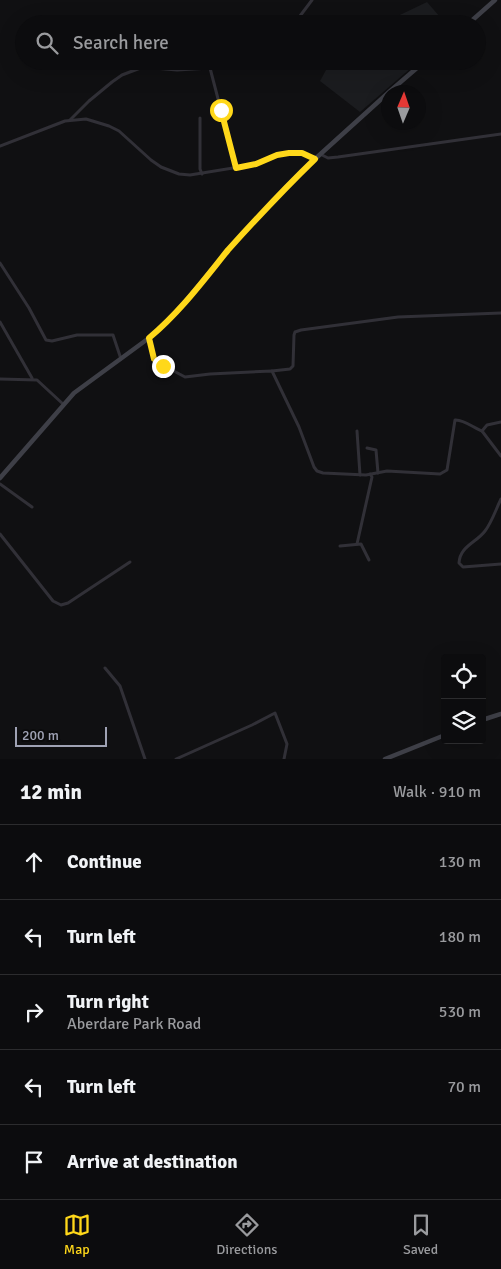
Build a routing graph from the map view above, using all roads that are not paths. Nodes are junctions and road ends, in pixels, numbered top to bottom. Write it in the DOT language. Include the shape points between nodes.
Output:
graph roads {
  1 [pos="312,0"];
  2 [pos="494,0"];
  3 [pos="301,15"];
  4 [pos="478,15"];
  5 [pos="133,70"];
  6 [pos="211,70"];
  7 [pos="415,70"];
  8 [pos="398,85"];
  9 [pos="381,100"];
  10 [pos="200,118"];
  11 [pos="70,120"];
  12 [pos="501,134"];
  13 [pos="0,146"];
  14 [pos="320,154"];
  15 [pos="315,159"];
  16 [pos="236,168"];
  17 [pos="202,174"];
  18 [pos="0,263"];
  19 [pos="501,313"];
  20 [pos="0,322"];
  21 [pos="1,328"];
  22 [pos="149,338"];
  23 [pos="120,359"];
  24 [pos="272,371"];
  25 [pos="32,378"];
  26 [pos="0,379"];
  27 [pos="63,404"];
  28 [pos="501,422"];
  29 [pos="357,431"];
  30 [pos="482,431"];
  31 [pos="367,448"];
  32 [pos="501,456"];
  33 [pos="378,473"];
  34 [pos="370,474"];
  35 [pos="360,475"];
  36 [pos="0,478"];
  37 [pos="0,484"];
  38 [pos="501,499"];
  39 [pos="32,507"];
  40 [pos="0,534"];
  41 [pos="357,544"];
  42 [pos="340,546"];
  43 [pos="369,560"];
  44 [pos="130,562"];
  45 [pos="501,564"];
  46 [pos="105,668"];
  47 [pos="501,714"];
  48 [pos="486,719"];
  49 [pos="441,737"];
  50 [pos="145,759"];
  51 [pos="176,759"];
  52 [pos="284,759"];
  53 [pos="385,759"];
  1 -- 3 [label="street"];
  2 -- 4 [label="street"];
  5 -- 11 [label="street" via="112,82"];
  6 -- 16 [label="street"];
  7 -- 8 [label="street"];
  9 -- 14 [label="street"];
  10 -- 17 [label="street"];
  11 -- 13 [label="street"];
  11 -- 17 [label="street" via="109,126 127,136 161,167 179,174"];
  12 -- 14 [label="street" via="338,157"];
  14 -- 15 [label="street"];
  15 -- 16 [label="street" via="302,153 289,153"];
  15 -- 22 [label="street" via="228,250 175,314"];
  16 -- 17 [label="street"];
  18 -- 23 [label="street" via="46,340 113,335"];
  19 -- 24 [label="street" via="398,317 302,330 294,335 293,366"];
  20 -- 21 [label="street"];
  21 -- 25 [label="street"];
  22 -- 23 [label="street"];
  22 -- 24 [label="street" via="155,361 185,377"];
  23 -- 27 [label="street" via="89,380"];
  24 -- 35 [label="street" via="314,467 323,473"];
  25 -- 26 [label="street"];
  25 -- 27 [label="street" via="42,383"];
  27 -- 36 [label="street"];
  28 -- 30 [label="street" via="487,425"];
  29 -- 35 [label="street"];
  30 -- 32 [label="street"];
  30 -- 33 [label="street" via="455,420 447,470 443,472"];
  31 -- 33 [label="street" via="376,450"];
  33 -- 34 [label="street"];
  34 -- 35 [label="street"];
  34 -- 41 [label="street" via="372,477"];
  37 -- 39 [label="street"];
  38 -- 45 [label="street" via="486,530 465,548 459,563 463,567"];
  40 -- 44 [label="street" via="53,601 61,605"];
  41 -- 42 [label="street"];
  41 -- 43 [label="street" via="361,544"];
  46 -- 50 [label="street" via="120,686"];
  47 -- 48 [label="street"];
  49 -- 53 [label="street"];
  51 -- 52 [label="street" via="275,713 288,744"];
}
